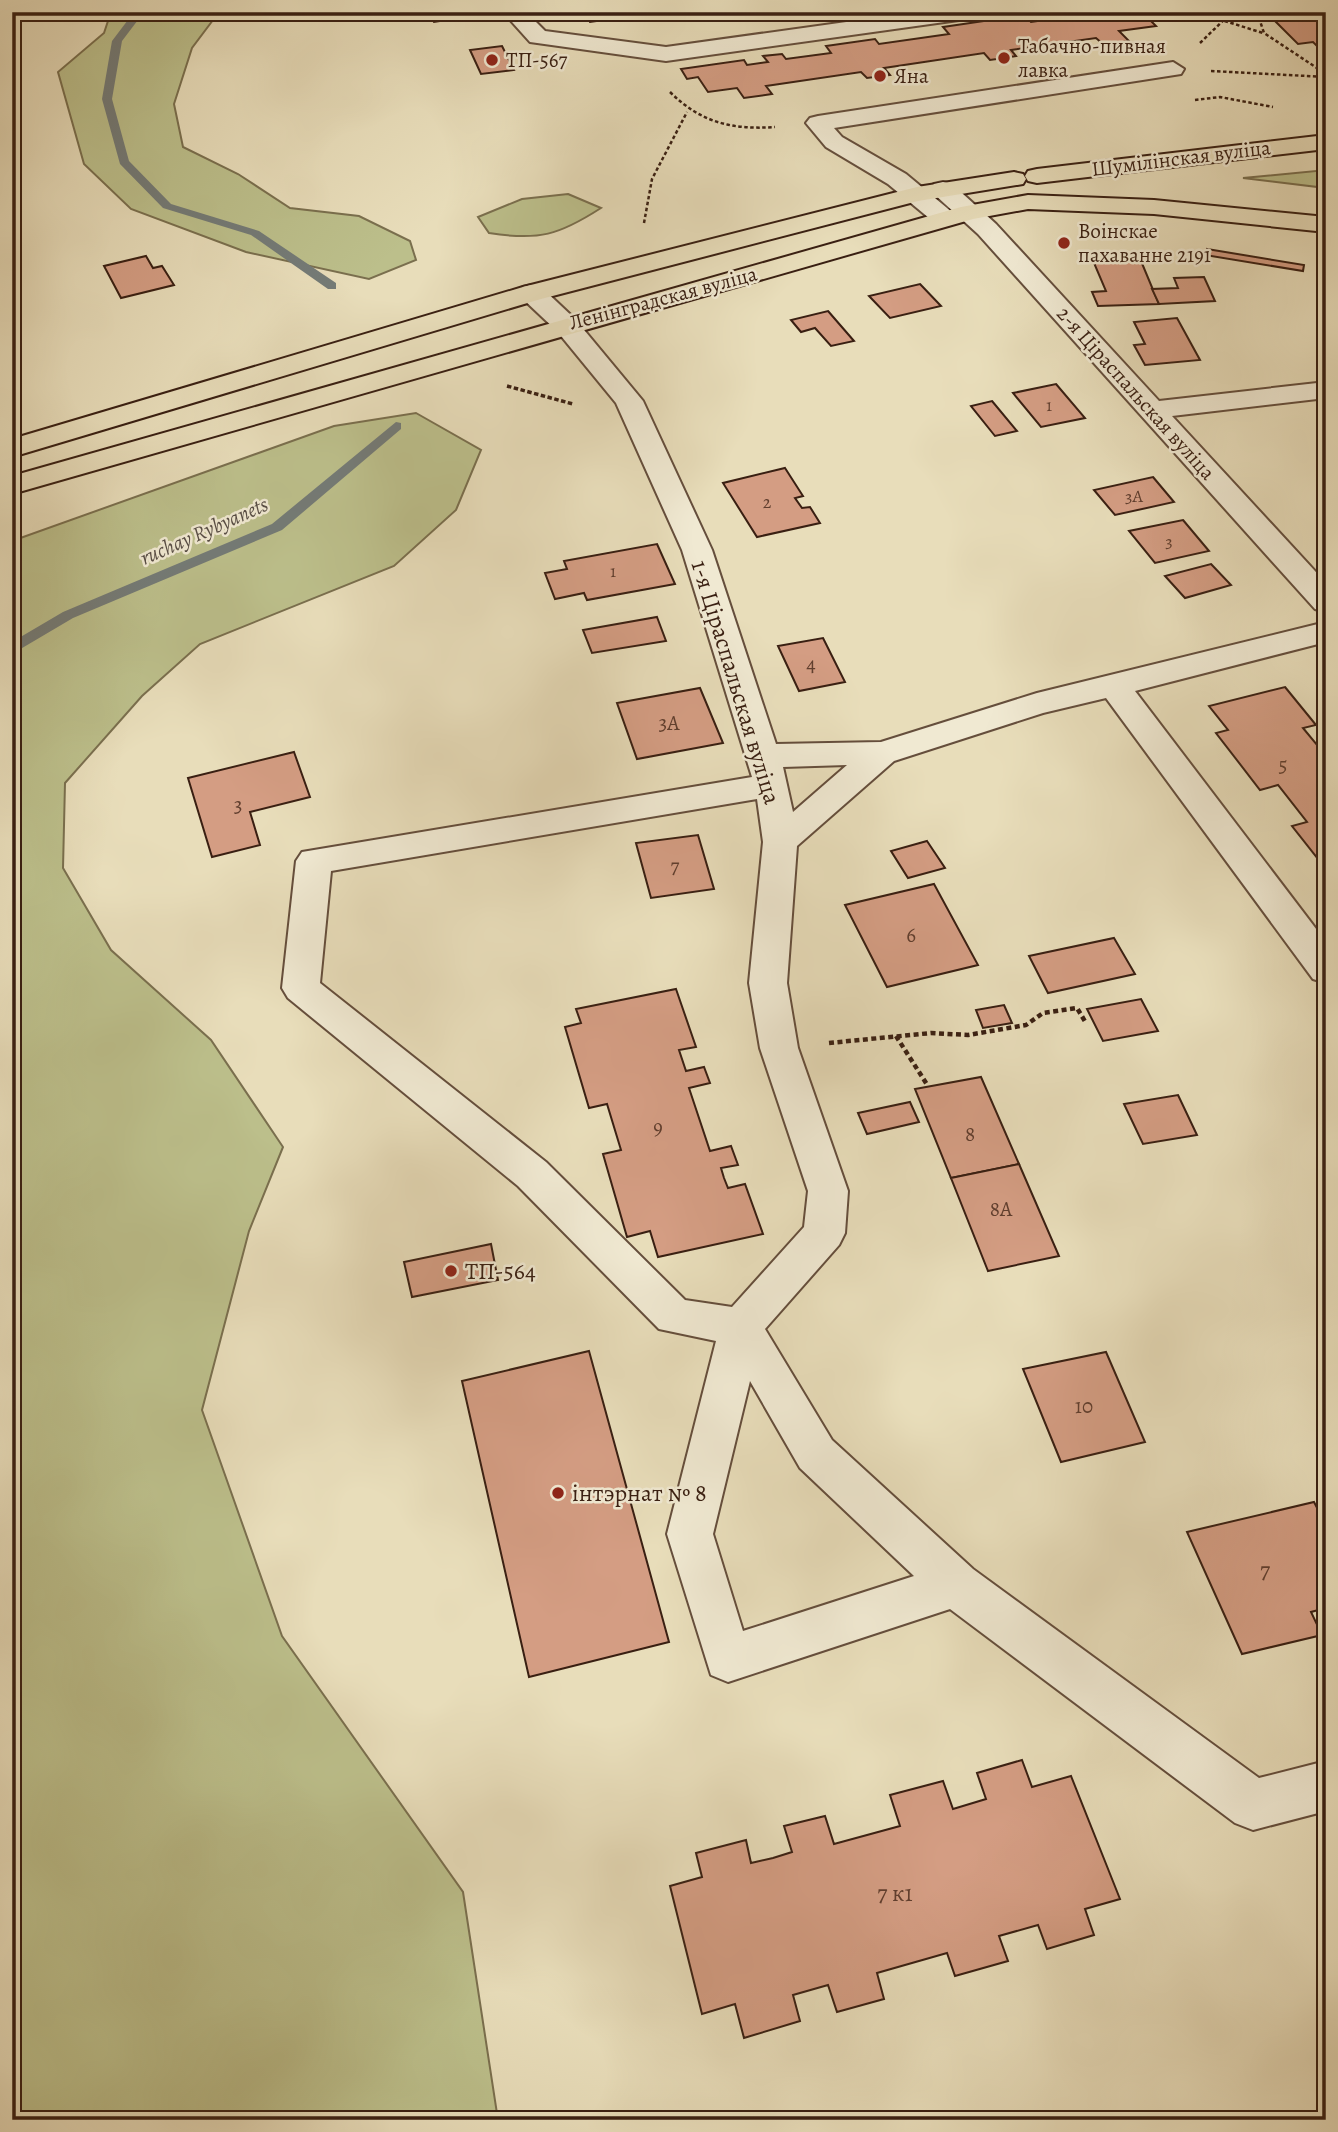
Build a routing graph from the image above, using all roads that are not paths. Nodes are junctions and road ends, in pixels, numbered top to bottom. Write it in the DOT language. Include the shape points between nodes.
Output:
graph roads {
  1 [pos="513,12"];
  2 [pos="966,12"];
  3 [pos="1173,69"];
  4 [pos="1326,142"];
  5 [pos="1037,176"];
  6 [pos="943,189"];
  7 [pos="917,194"];
  8 [pos="1326,204"];
  9 [pos="957,215"];
  10 [pos="1326,225"];
  11 [pos="533,293"];
  12 [pos="566,325"];
  13 [pos="1326,390"];
  14 [pos="1152,410"];
  15 [pos="12,449"];
  16 [pos="12,485"];
  17 [pos="1326,602"];
  18 [pos="1326,632"];
  19 [pos="1114,687"];
  20 [pos="882,753"];
  21 [pos="767,771"];
  22 [pos="779,842"];
  23 [pos="1326,969"];
  24 [pos="741,1327"];
  25 [pos="956,1585"];
  26 [pos="1326,1786"];
  1 -- 2 [label="street" via="538,37 666,54"];
  3 -- 7 [label="street" via="818,123 834,142"];
  4 -- 5 [label="main road, Шумілінская вуліца"];
  5 -- 6 [label="main road, Ленінградская вуліца"];
  5 -- 8 [label="main road, Ленінградская вуліца"];
  6 -- 7 [label="main road, Ленінградская вуліца"];
  6 -- 9 [label="street, 2-я Ціраспальская вуліца"];
  7 -- 9 [label="street"];
  7 -- 11 [label="main road, Ленінградская вуліца"];
  9 -- 10 [label="main road, Ленінградская вуліца" via="1028,202 1154,207"];
  9 -- 12 [label="main road, Ленінградская вуліца"];
  9 -- 14 [label="street, 2-я Ціраспальская вуліца"];
  11 -- 12 [label="street, 1-я Ціраспальская вуліца"];
  11 -- 15 [label="main road, Ленінградская вуліца"];
  12 -- 16 [label="main road, Ленінградская вуліца"];
  12 -- 21 [label="street, 1-я Ціраспальская вуліца" via="629,401 644,432 697,550"];
  13 -- 14 [label="street"];
  14 -- 17 [label="street, 2-я Ціраспальская вуліца"];
  18 -- 19 [label="street"];
  19 -- 20 [label="street" via="1037,704"];
  19 -- 23 [label="street"];
  20 -- 21 [label="street"];
  20 -- 22 [label="street"];
  21 -- 22 [label="street, 1-я Ціраспальская вуліца"];
  21 -- 24 [label="street" via="314,861 301,988 532,1174 674,1317"];
  22 -- 24 [label="street, 1-я Ціраспальская вуліца" via="768,983 779,1048 828,1191 824,1233"];
  24 -- 25 [label="street" via="816,1454"];
  24 -- 25 [label="street" via="690,1534 728,1659"];
  25 -- 26 [label="street" via="1253,1805"];
}
